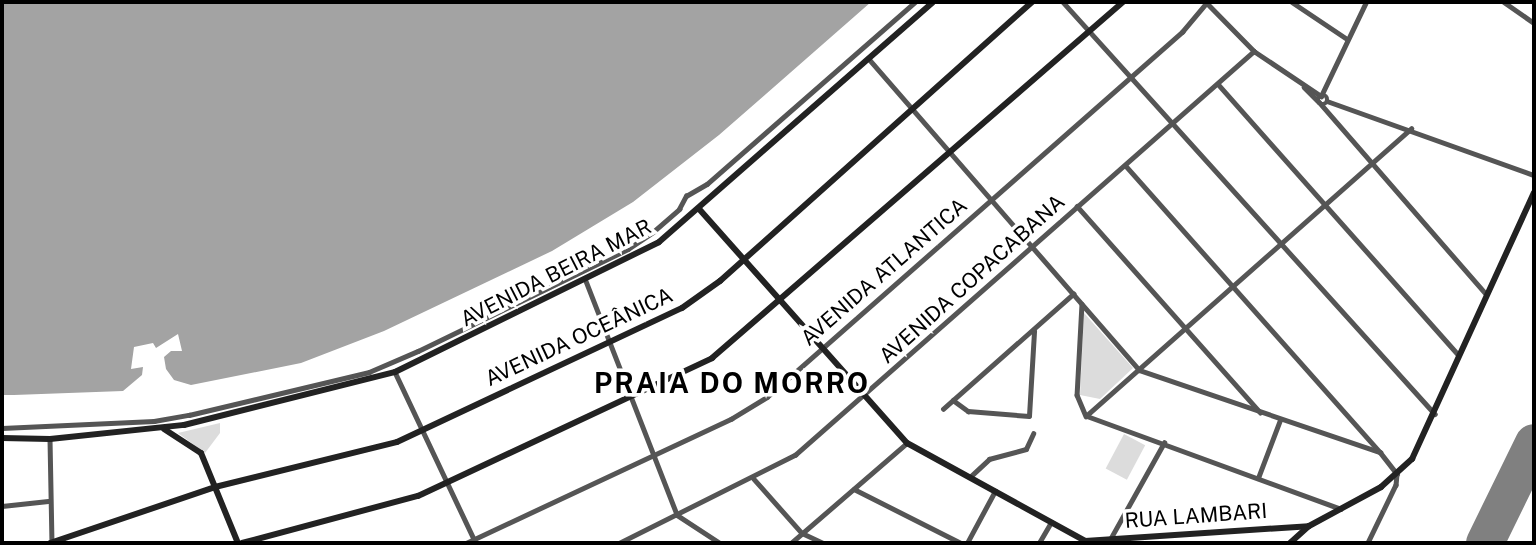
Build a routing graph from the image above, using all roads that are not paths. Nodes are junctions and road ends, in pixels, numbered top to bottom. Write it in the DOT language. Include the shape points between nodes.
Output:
graph roads {
  1 [pos="915,2"];
  2 [pos="933,2"];
  3 [pos="1032,2"];
  4 [pos="1063,2"];
  5 [pos="1123,2"];
  6 [pos="1206,2"];
  7 [pos="1292,2"];
  8 [pos="1366,2"];
  9 [pos="1504,2"];
  10 [pos="1534,23"];
  11 [pos="1089,31"];
  12 [pos="1347,39"];
  13 [pos="1254,51"];
  14 [pos="869,59"];
  15 [pos="1130,77"];
  16 [pos="1218,84"];
  17 [pos="1323,100"];
  18 [pos="911,107"];
  19 [pos="1172,124"];
  20 [pos="1411,128"];
  21 [pos="950,153"];
  22 [pos="1371,164"];
  23 [pos="1126,166"];
  24 [pos="1534,175"];
  25 [pos="1534,193"];
  26 [pos="991,200"];
  27 [pos="1325,205"];
  28 [pos="1077,206"];
  29 [pos="700,209"];
  30 [pos="1031,246"];
  31 [pos="1279,246"];
  32 [pos="743,259"];
  33 [pos="586,281"];
  34 [pos="1232,287"];
  35 [pos="1073,294"];
  36 [pos="1486,294"];
  37 [pos="781,302"];
  38 [pos="1082,304"];
  39 [pos="1186,328"];
  40 [pos="1034,331"];
  41 [pos="611,343"];
  42 [pos="822,348"];
  43 [pos="1458,354"];
  44 [pos="1139,370"];
  45 [pos="395,372"];
  46 [pos="629,396"];
  47 [pos="864,396"];
  48 [pos="953,400"];
  49 [pos="943,409"];
  50 [pos="1262,413"];
  51 [pos="1435,415"];
  52 [pos="1086,416"];
  53 [pos="1280,420"];
  54 [pos="2,428"];
  55 [pos="163,429"];
  56 [pos="422,431"];
  57 [pos="1033,434"];
  58 [pos="2,438"];
  59 [pos="50,439"];
  60 [pos="907,443"];
  61 [pos="1164,443"];
  62 [pos="1380,452"];
  63 [pos="653,456"];
  64 [pos="1397,474"];
  65 [pos="970,478"];
  66 [pos="1258,478"];
  67 [pos="754,479"];
  68 [pos="447,482"];
  69 [pos="215,487"];
  70 [pos="854,489"];
  71 [pos="995,491"];
  72 [pos="48,501"];
  73 [pos="2,506"];
  74 [pos="1342,509"];
  75 [pos="677,515"];
  76 [pos="1051,522"];
  77 [pos="1310,526"];
  78 [pos="803,533"];
  79 [pos="475,541"];
  80 [pos="1109,541"];
  81 [pos="1087,542"];
  82 [pos="52,543"];
  83 [pos="240,543"];
  84 [pos="466,543"];
  85 [pos="619,543"];
  86 [pos="720,543"];
  87 [pos="791,543"];
  88 [pos="823,543"];
  89 [pos="964,543"];
  90 [pos="1039,543"];
  91 [pos="1290,543"];
  92 [pos="1368,543"];
  1 -- 54 [label="street" via="706,184 686,196 679,209 653,232 628,249 418,351 369,372 189,415 154,421"];
  2 -- 14 [label="street, AVENIDA BEIRA MAR"];
  3 -- 18 [label="street, AVENIDA OCEÂNICA"];
  4 -- 11 [label="street"];
  5 -- 11 [label="street"];
  6 -- 13 [label="street"];
  6 -- 15 [label="street, AVENIDA ATLANTICA" via="1182,32"];
  7 -- 12 [label="street"];
  8 -- 12 [label="street"];
  9 -- 10 [label="street"];
  11 -- 15 [label="street"];
  11 -- 21 [label="street"];
  12 -- 17 [label="street"];
  13 -- 16 [label="street, AVENIDA COPACABANA"];
  13 -- 17 [label="street"];
  14 -- 18 [label="street"];
  14 -- 29 [label="street, AVENIDA BEIRA MAR"];
  15 -- 19 [label="street"];
  15 -- 26 [label="street, AVENIDA ATLANTICA"];
  16 -- 19 [label="street, AVENIDA COPACABANA"];
  16 -- 27 [label="street"];
  17 -- 20 [label="street"];
  17 -- 22 [label="street"];
  18 -- 21 [label="street"];
  18 -- 32 [label="street, AVENIDA OCEÂNICA"];
  19 -- 23 [label="street, AVENIDA COPACABANA"];
  19 -- 31 [label="street"];
  20 -- 22 [label="street"];
  20 -- 24 [label="street"];
  21 -- 26 [label="street"];
  21 -- 37 [label="street"];
  22 -- 27 [label="street"];
  22 -- 36 [label="street"];
  23 -- 28 [label="street, AVENIDA COPACABANA"];
  23 -- 34 [label="street"];
  25 -- 36 [label="street"];
  26 -- 30 [label="street"];
  26 -- 42 [label="street, AVENIDA ATLANTICA"];
  27 -- 31 [label="street"];
  27 -- 43 [label="street"];
  28 -- 30 [label="street, AVENIDA COPACABANA"];
  28 -- 39 [label="street"];
  29 -- 32 [label="street"];
  29 -- 33 [label="street, AVENIDA BEIRA MAR" via="649,249"];
  30 -- 35 [label="street"];
  30 -- 47 [label="street, AVENIDA COPACABANA"];
  31 -- 34 [label="street"];
  31 -- 51 [label="street"];
  32 -- 37 [label="street"];
  32 -- 41 [label="street, AVENIDA OCEÂNICA" via="691,303"];
  33 -- 41 [label="street"];
  33 -- 45 [label="street, AVENIDA BEIRA MAR"];
  34 -- 39 [label="street"];
  34 -- 62 [label="street"];
  35 -- 38 [label="street"];
  35 -- 40 [label="street"];
  36 -- 43 [label="street"];
  37 -- 42 [label="street"];
  37 -- 46 [label="street" via="712,358"];
  38 -- 44 [label="street"];
  38 -- 52 [label="street" via="1077,395"];
  39 -- 44 [label="street"];
  39 -- 50 [label="street"];
  40 -- 48 [label="street"];
  40 -- 48 [label="street" via="1029,416 968,411"];
  41 -- 46 [label="street"];
  41 -- 56 [label="street, AVENIDA OCEÂNICA"];
  42 -- 47 [label="street"];
  42 -- 63 [label="street, AVENIDA ATLANTICA" via="750,408"];
  43 -- 51 [label="street"];
  44 -- 50 [label="street"];
  44 -- 52 [label="street"];
  45 -- 55 [label="street, AVENIDA BEIRA MAR" via="257,410"];
  45 -- 56 [label="street"];
  46 -- 63 [label="street"];
  46 -- 68 [label="street"];
  47 -- 60 [label="street"];
  47 -- 67 [label="street, AVENIDA COPACABANA" via="795,455"];
  48 -- 49 [label="street"];
  50 -- 53 [label="street"];
  51 -- 64 [label="street" via="1418,449"];
  52 -- 61 [label="street"];
  53 -- 62 [label="street"];
  53 -- 66 [label="street"];
  55 -- 59 [label="street, AVENIDA BEIRA MAR"];
  55 -- 69 [label="street" via="197,449"];
  56 -- 68 [label="street"];
  56 -- 69 [label="street, AVENIDA OCEÂNICA" via="378,447"];
  57 -- 65 [label="street" via="1022,452 989,460"];
  58 -- 59 [label="street"];
  59 -- 72 [label="street"];
  60 -- 65 [label="street"];
  60 -- 70 [label="street"];
  61 -- 66 [label="street"];
  61 -- 80 [label="street"];
  62 -- 64 [label="street"];
  63 -- 75 [label="street"];
  63 -- 79 [label="street, AVENIDA ATLANTICA"];
  64 -- 74 [label="street"];
  64 -- 92 [label="street"];
  65 -- 71 [label="street"];
  66 -- 74 [label="street"];
  67 -- 75 [label="street, AVENIDA COPACABANA"];
  67 -- 78 [label="street"];
  68 -- 79 [label="street"];
  68 -- 83 [label="street" via="397,502"];
  69 -- 82 [label="street, AVENIDA OCEÂNICA"];
  69 -- 83 [label="street"];
  70 -- 78 [label="street"];
  70 -- 89 [label="street"];
  71 -- 76 [label="street"];
  71 -- 89 [label="street"];
  72 -- 73 [label="street"];
  72 -- 82 [label="street"];
  74 -- 77 [label="street"];
  75 -- 85 [label="street, AVENIDA COPACABANA"];
  75 -- 86 [label="street"];
  76 -- 81 [label="street"];
  76 -- 90 [label="street"];
  77 -- 80 [label="street, RUA LAMBARI"];
  77 -- 91 [label="street"];
  78 -- 87 [label="street"];
  78 -- 88 [label="street"];
  79 -- 84 [label="street, AVENIDA ATLANTICA"];
  80 -- 81 [label="street, RUA LAMBARI"];
}
